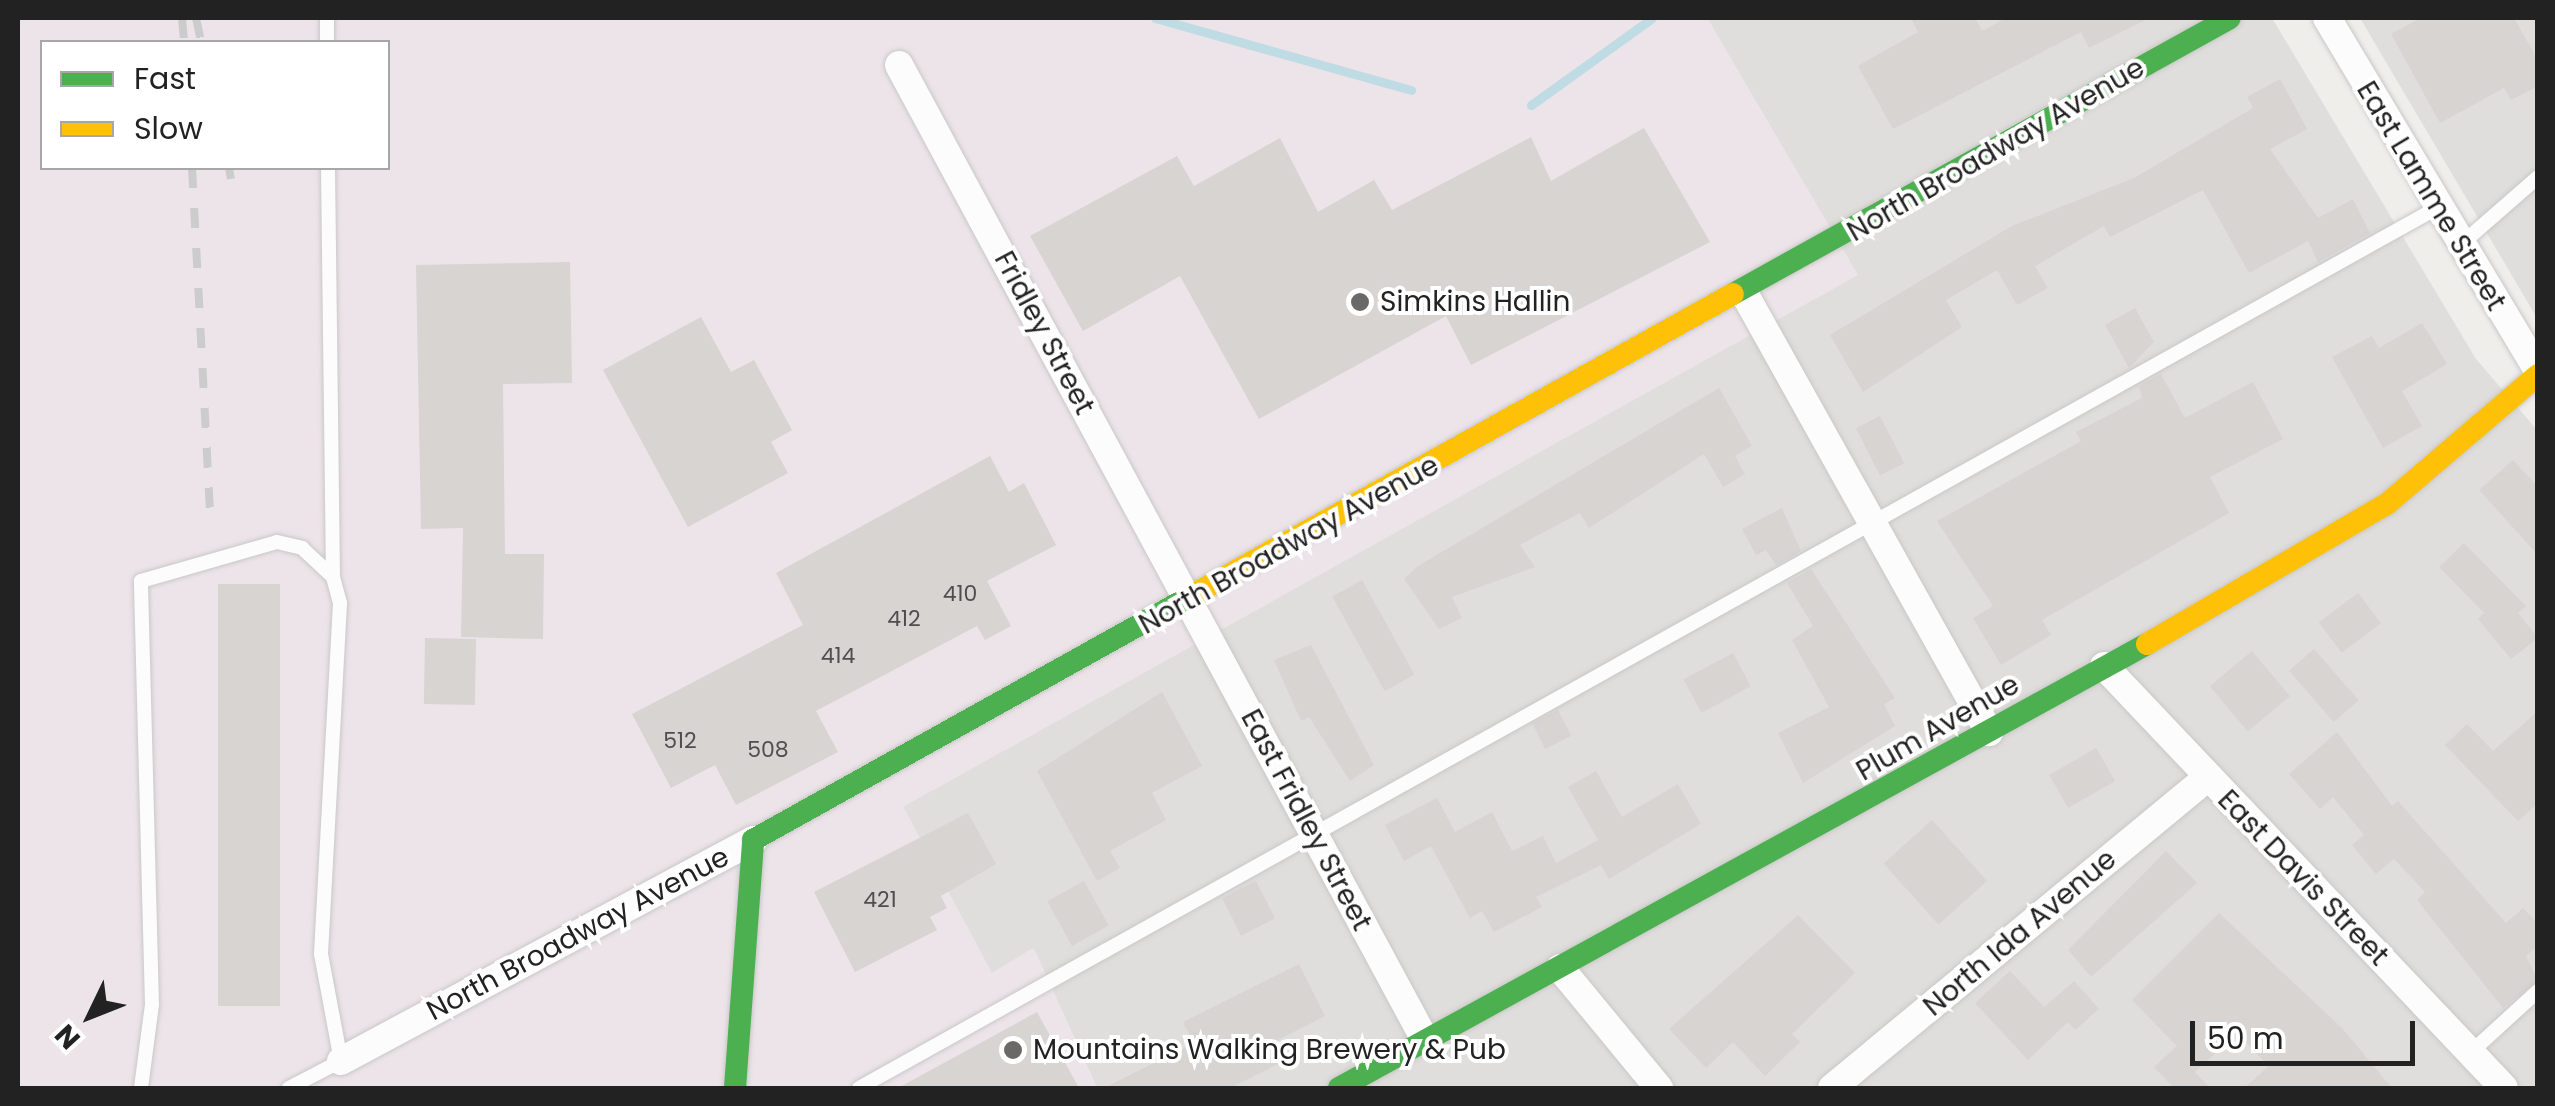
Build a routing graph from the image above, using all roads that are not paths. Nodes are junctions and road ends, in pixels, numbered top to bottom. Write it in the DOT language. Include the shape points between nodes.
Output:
graph roads {
  1 [pos="2230,18"];
  2 [pos="2328,18"];
  3 [pos="900,66"];
  4 [pos="328,170"];
  5 [pos="2538,177"];
  6 [pos="2435,209"];
  7 [pos="2458,247"];
  8 [pos="1744,293"];
  9 [pos="2538,373"];
  10 [pos="1871,520"];
  11 [pos="332,577"];
  12 [pos="1188,601"];
  13 [pos="2104,666"];
  14 [pos="1989,732"];
  15 [pos="2208,778"];
  16 [pos="1312,829"];
  17 [pos="753,840"];
  18 [pos="1560,968"];
  19 [pos="2538,991"];
  20 [pos="1424,1038"];
  21 [pos="2470,1053"];
  22 [pos="341,1060"];
  23 [pos="1646,1084"];
  24 [pos="141,1088"];
  25 [pos="289,1088"];
  26 [pos="735,1088"];
  27 [pos="860,1088"];
  28 [pos="1339,1088"];
  29 [pos="1832,1088"];
  30 [pos="2504,1088"];
  1 -- 8 [label="street, North Broadway Avenue"];
  2 -- 6 [label="street, East Lamme Street"];
  3 -- 12 [label="street, Fridley Street"];
  4 -- 11 [label="lane"];
  5 -- 7 [label="lane"];
  6 -- 7 [label="street, East Lamme Street"];
  6 -- 10 [label="lane"];
  7 -- 9 [label="street, East Lamme Street"];
  8 -- 10 [label="street"];
  8 -- 12 [label="street, North Broadway Avenue"];
  9 -- 13 [label="street, Plum Avenue" via="2388,504"];
  10 -- 14 [label="street"];
  10 -- 16 [label="lane"];
  11 -- 22 [label="lane" via="340,602 321,954"];
  11 -- 24 [label="lane" via="302,548 278,542 141,581 152,985"];
  12 -- 16 [label="street, East Fridley Street"];
  12 -- 17 [label="street, North Broadway Avenue"];
  13 -- 14 [label="street, Plum Avenue"];
  13 -- 15 [label="street, East Davis Street"];
  14 -- 18 [label="street, Plum Avenue"];
  15 -- 21 [label="street, East Davis Street"];
  15 -- 29 [label="street, North Ida Avenue"];
  16 -- 20 [label="street, East Fridley Street"];
  16 -- 27 [label="lane"];
  17 -- 22 [label="street, North Broadway Avenue"];
  17 -- 26 [label="street"];
  18 -- 20 [label="street, Plum Avenue"];
  18 -- 23 [label="street"];
  19 -- 21 [label="lane"];
  20 -- 28 [label="street, Plum Avenue"];
  21 -- 30 [label="street, East Davis Street"];
  22 -- 25 [label="lane"];
}
